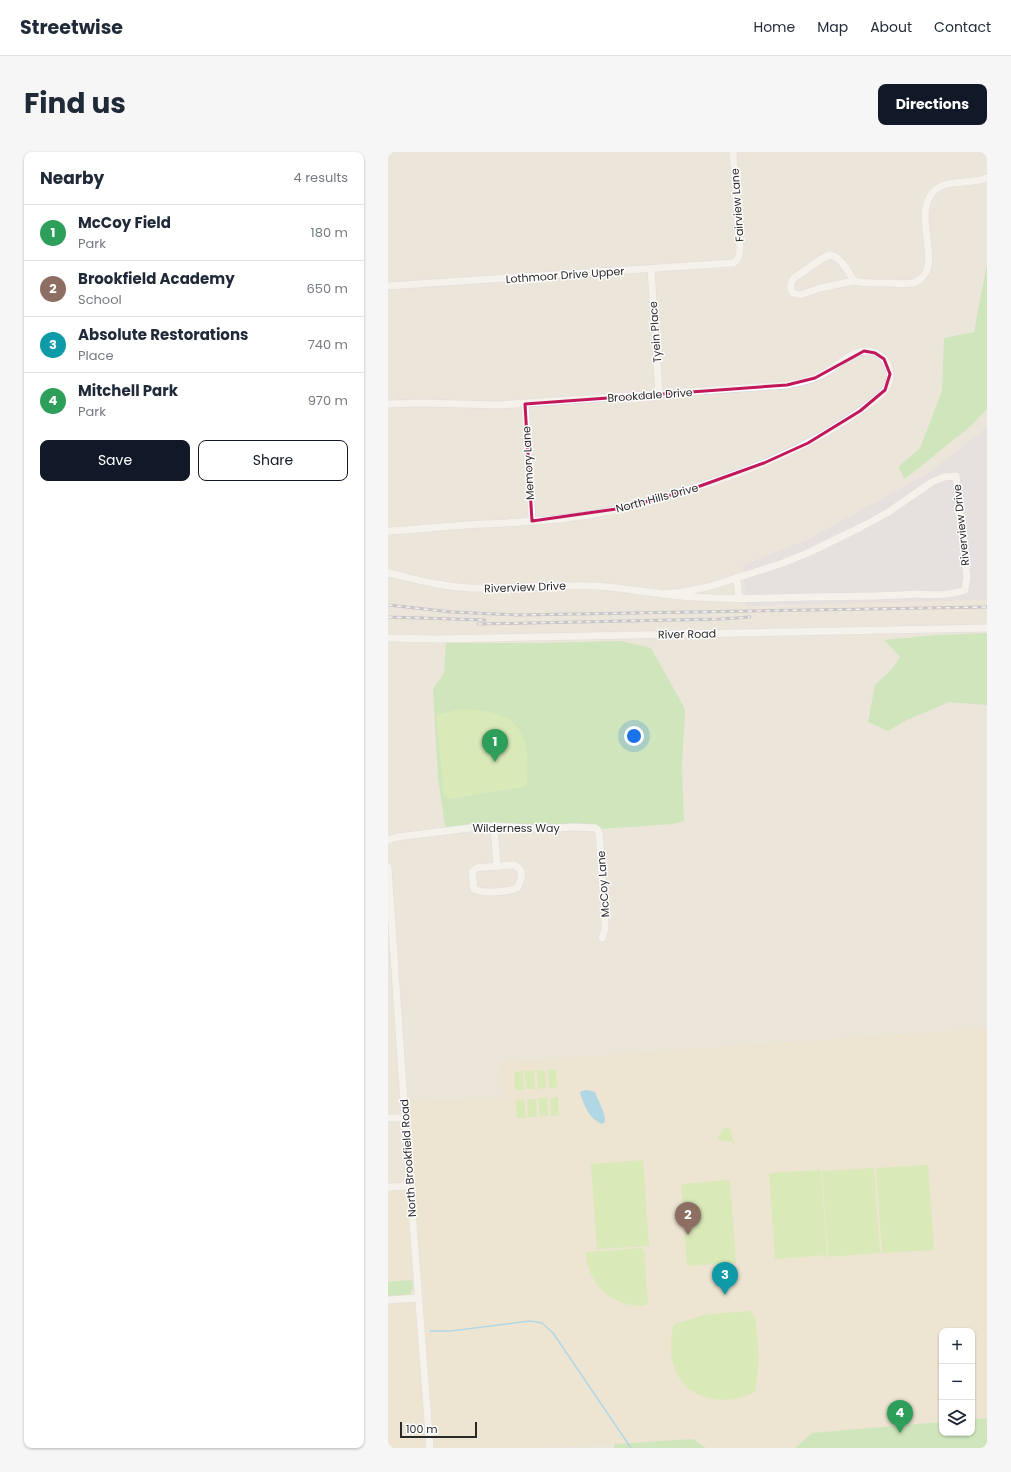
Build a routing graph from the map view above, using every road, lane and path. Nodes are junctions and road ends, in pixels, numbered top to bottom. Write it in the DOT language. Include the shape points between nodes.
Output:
graph roads {
  1 [pos="733,152"];
  2 [pos="987,178"];
  3 [pos="738,258"];
  4 [pos="651,269"];
  5 [pos="854,281"];
  6 [pos="388,286"];
  7 [pos="890,374"];
  8 [pos="659,394"];
  9 [pos="388,404"];
  10 [pos="524,404"];
  11 [pos="532,521"];
  12 [pos="388,532"];
  13 [pos="388,573"];
  14 [pos="737,578"];
  15 [pos="663,594"];
  16 [pos="739,598"];
  17 [pos="987,628"];
  18 [pos="388,638"];
  19 [pos="494,826"];
  20 [pos="597,829"];
  21 [pos="388,840"];
  22 [pos="497,866"];
  23 [pos="388,867"];
  24 [pos="602,938"];
  25 [pos="396,988"];
  26 [pos="388,989"];
  27 [pos="388,1118"];
  28 [pos="405,1118"];
  29 [pos="388,1186"];
  30 [pos="410,1186"];
  31 [pos="418,1298"];
  32 [pos="388,1300"];
  33 [pos="430,1448"];
  1 -- 3 [label="street, Fairview Lane"];
  2 -- 5 [label="street" via="944,185 931,195 924,212 929,259 924,276 910,283"];
  3 -- 4 [label="street, Lothmoor Drive Upper" via="737,261 727,264"];
  4 -- 6 [label="street, Lothmoor Drive Upper"];
  4 -- 8 [label="street, Tyein Place"];
  5 -- 5 [label="street" via="800,295 793,293 790,286 799,274 829,255 833,255 841,262"];
  7 -- 8 [label="street, Brookdale Drive" via="884,360 875,353 864,351 823,374 798,384"];
  7 -- 11 [label="street, North Hills Drive" via="885,390 860,411 808,443 764,463 690,490 622,508 583,516"];
  8 -- 10 [label="street, Brookdale Drive"];
  9 -- 10 [label="street, Brookdale Drive"];
  10 -- 11 [label="street, Memory Lane"];
  11 -- 12 [label="street, North Hills Drive"];
  13 -- 15 [label="street, Riverview Drive" via="463,588 581,585"];
  14 -- 15 [label="street, Riverview Drive" via="690,591"];
  14 -- 16 [label="street"];
  14 -- 16 [label="street, Riverview Drive" via="810,552 887,513 932,482 956,476 967,577 965,590 933,595"];
  15 -- 16 [label="street, Riverview Drive"];
  17 -- 18 [label="street, River Road"];
  19 -- 20 [label="street, Wilderness Way"];
  19 -- 21 [label="street, Wilderness Way"];
  19 -- 22 [label="street"];
  20 -- 24 [label="street, McCoy Lane" via="605,914"];
  22 -- 22 [label="street" via="519,867 522,876 517,888 485,892 474,889 472,872 476,868"];
  23 -- 25 [label="street, North Brookfield Road"];
  25 -- 26 [label="street"];
  25 -- 28 [label="street, North Brookfield Road"];
  27 -- 28 [label="street"];
  28 -- 30 [label="street, North Brookfield Road"];
  29 -- 30 [label="street"];
  30 -- 31 [label="street, North Brookfield Road"];
  31 -- 32 [label="street"];
  31 -- 33 [label="street, North Brookfield Road"];
}
